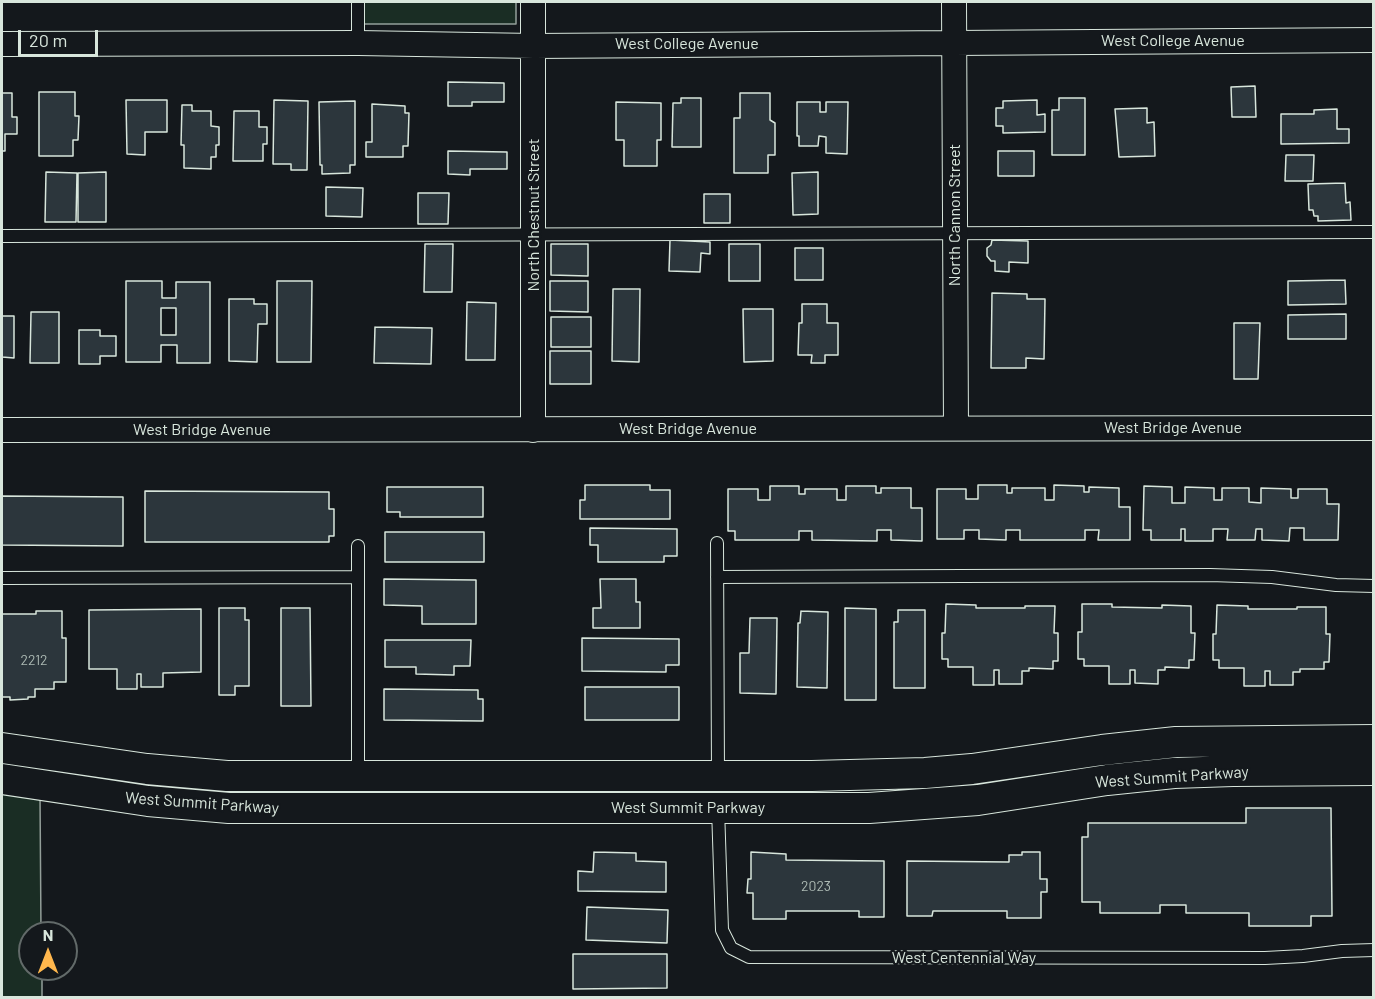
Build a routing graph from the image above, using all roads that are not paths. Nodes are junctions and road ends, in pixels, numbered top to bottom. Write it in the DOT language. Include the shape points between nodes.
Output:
graph roads {
  1 [pos="358,2"];
  2 [pos="533,2"];
  3 [pos="954,2"];
  4 [pos="1374,40"];
  5 [pos="954,42"];
  6 [pos="2,44"];
  7 [pos="358,44"];
  8 [pos="534,46"];
  9 [pos="1374,232"];
  10 [pos="956,234"];
  11 [pos="534,235"];
  12 [pos="2,236"];
  13 [pos="956,428"];
  14 [pos="1374,428"];
  15 [pos="533,429"];
  16 [pos="2,430"];
  17 [pos="717,543"];
  18 [pos="358,546"];
  19 [pos="358,577"];
  20 [pos="717,577"];
  21 [pos="2,578"];
  22 [pos="1374,586"];
  23 [pos="1374,740"];
  24 [pos="2,748"];
  25 [pos="1374,770"];
  26 [pos="718,776"];
  27 [pos="358,777"];
  28 [pos="2,779"];
  29 [pos="358,808"];
  30 [pos="718,808"];
  31 [pos="1374,950"];
  1 -- 7 [label="lane"];
  2 -- 8 [label="street, North Chestnut Street"];
  3 -- 5 [label="street, North Cannon Street"];
  4 -- 5 [label="street, West College Avenue"];
  5 -- 8 [label="street, West College Avenue"];
  5 -- 10 [label="street, North Cannon Street"];
  6 -- 7 [label="street, West College Avenue"];
  7 -- 8 [label="street, West College Avenue"];
  8 -- 11 [label="street, North Chestnut Street"];
  9 -- 10 [label="lane"];
  10 -- 11 [label="lane"];
  10 -- 13 [label="street, North Cannon Street"];
  11 -- 12 [label="lane"];
  11 -- 15 [label="street, North Chestnut Street"];
  13 -- 14 [label="street, West Bridge Avenue"];
  13 -- 15 [label="street, West Bridge Avenue"];
  15 -- 16 [label="street, West Bridge Avenue"];
  17 -- 20 [label="lane"];
  18 -- 19 [label="lane"];
  19 -- 21 [label="lane"];
  19 -- 27 [label="lane"];
  20 -- 22 [label="lane" via="1210,576"];
  20 -- 26 [label="lane"];
  23 -- 26 [label="street, West Summit Parkway" via="1176,742 925,773"];
  24 -- 27 [label="street, West Summit Parkway" via="190,773"];
  25 -- 30 [label="street, West Summit Parkway" via="1199,772 1107,780 978,800 869,808"];
  26 -- 27 [label="street, West Summit Parkway"];
  26 -- 30 [label="street, West Centennial Way"];
  27 -- 29 [label="street"];
  28 -- 29 [label="street, West Summit Parkway" via="187,805"];
  29 -- 30 [label="street, West Summit Parkway"];
  30 -- 31 [label="lane, West Centennial Way" via="722,930 732,948 748,957 1265,958"];
}
